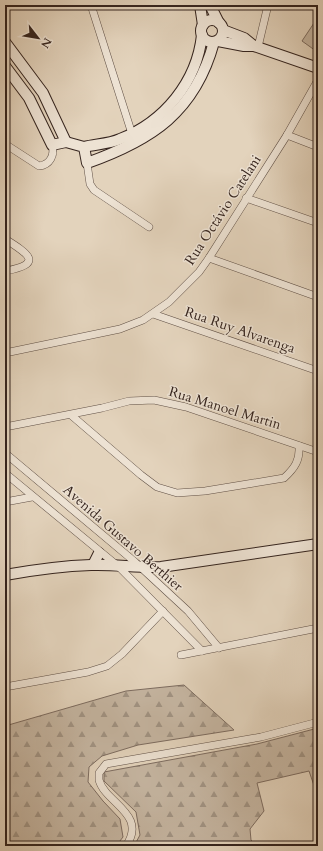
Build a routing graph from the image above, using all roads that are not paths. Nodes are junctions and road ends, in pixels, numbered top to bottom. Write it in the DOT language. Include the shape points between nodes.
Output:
graph roads {
  1 [pos="91,5"];
  2 [pos="200,5"];
  3 [pos="210,5"];
  4 [pos="268,5"];
  5 [pos="221,26"];
  6 [pos="203,30"];
  7 [pos="5,42"];
  8 [pos="216,42"];
  9 [pos="256,47"];
  10 [pos="5,66"];
  11 [pos="318,68"];
  12 [pos="318,80"];
  13 [pos="132,134"];
  14 [pos="287,135"];
  15 [pos="66,142"];
  16 [pos="5,144"];
  17 [pos="104,144"];
  18 [pos="52,145"];
  19 [pos="318,146"];
  20 [pos="84,147"];
  21 [pos="106,156"];
  22 [pos="87,163"];
  23 [pos="246,198"];
  24 [pos="318,223"];
  25 [pos="149,227"];
  26 [pos="5,238"];
  27 [pos="209,258"];
  28 [pos="5,271"];
  29 [pos="318,297"];
  30 [pos="153,314"];
  31 [pos="5,353"];
  32 [pos="318,371"];
  33 [pos="70,415"];
  34 [pos="5,427"];
  35 [pos="300,446"];
  36 [pos="318,452"];
  37 [pos="5,453"];
  38 [pos="5,473"];
  39 [pos="32,497"];
  40 [pos="5,502"];
  41 [pos="318,544"];
  42 [pos="99,553"];
  43 [pos="93,565"];
  44 [pos="119,567"];
  45 [pos="141,568"];
  46 [pos="5,575"];
  47 [pos="163,611"];
  48 [pos="318,628"];
  49 [pos="219,648"];
  50 [pos="202,651"];
  51 [pos="181,655"];
  52 [pos="5,687"];
  53 [pos="318,722"];
  54 [pos="126,846"];
  1 -- 13 [label="street"];
  2 -- 6 [label="street"];
  3 -- 5 [label="street"];
  4 -- 9 [label="street"];
  5 -- 6 [label="street" via="211,20"];
  5 -- 8 [label="street" via="223,34"];
  5 -- 9 [label="street"];
  6 -- 8 [label="street" via="205,39"];
  6 -- 13 [label="street" via="198,59 180,93 163,112"];
  7 -- 15 [label="street" via="43,93"];
  8 -- 9 [label="street"];
  8 -- 21 [label="street" via="190,96 176,114 145,137"];
  9 -- 11 [label="street"];
  10 -- 18 [label="street" via="30,98"];
  12 -- 14 [label="street, Rua Octávio Catelani"];
  13 -- 17 [label="street"];
  14 -- 19 [label="street"];
  14 -- 23 [label="street, Rua Octávio Catelani"];
  15 -- 18 [label="street"];
  15 -- 20 [label="street"];
  16 -- 18 [label="street" via="39,166 50,160 53,154"];
  17 -- 20 [label="street"];
  17 -- 21 [label="street"];
  20 -- 22 [label="street"];
  21 -- 22 [label="street"];
  22 -- 25 [label="street" via="90,184 94,190"];
  23 -- 24 [label="street"];
  23 -- 27 [label="street, Rua Octávio Catelani"];
  26 -- 28 [label="street" via="30,259 28,264 18,269"];
  27 -- 29 [label="street"];
  27 -- 30 [label="street, Rua Octávio Catelani" via="182,289"];
  30 -- 31 [label="street, Rua Octávio Catelani" via="120,329"];
  30 -- 32 [label="street, Rua Ruy Alvarenga"];
  33 -- 34 [label="street, Rua Manoel Martin"];
  33 -- 35 [label="street, Rua Manoel Martin" via="129,401 154,400 186,407"];
  33 -- 35 [label="street" via="157,487 176,493 205,491 284,478 293,470 300,457"];
  35 -- 36 [label="street, Rua Manoel Martin"];
  37 -- 45 [label="street, Avenida Gustavo Berthier"];
  38 -- 39 [label="street, Avenida Gustavo Berthier"];
  39 -- 40 [label="street"];
  39 -- 42 [label="street, Avenida Gustavo Berthier"];
  41 -- 45 [label="street"];
  42 -- 43 [label="street"];
  42 -- 44 [label="street, Avenida Gustavo Berthier"];
  43 -- 44 [label="street"];
  43 -- 46 [label="street"];
  44 -- 45 [label="street"];
  44 -- 47 [label="street, Avenida Gustavo Berthier"];
  45 -- 49 [label="street, Avenida Gustavo Berthier" via="188,611"];
  47 -- 50 [label="street, Avenida Gustavo Berthier"];
  47 -- 52 [label="street" via="107,666"];
  48 -- 49 [label="street"];
  49 -- 50 [label="street"];
  50 -- 51 [label="street"];
  53 -- 54 [label="street" via="261,737 106,764 99,773 99,780 129,819 132,833"];
}
